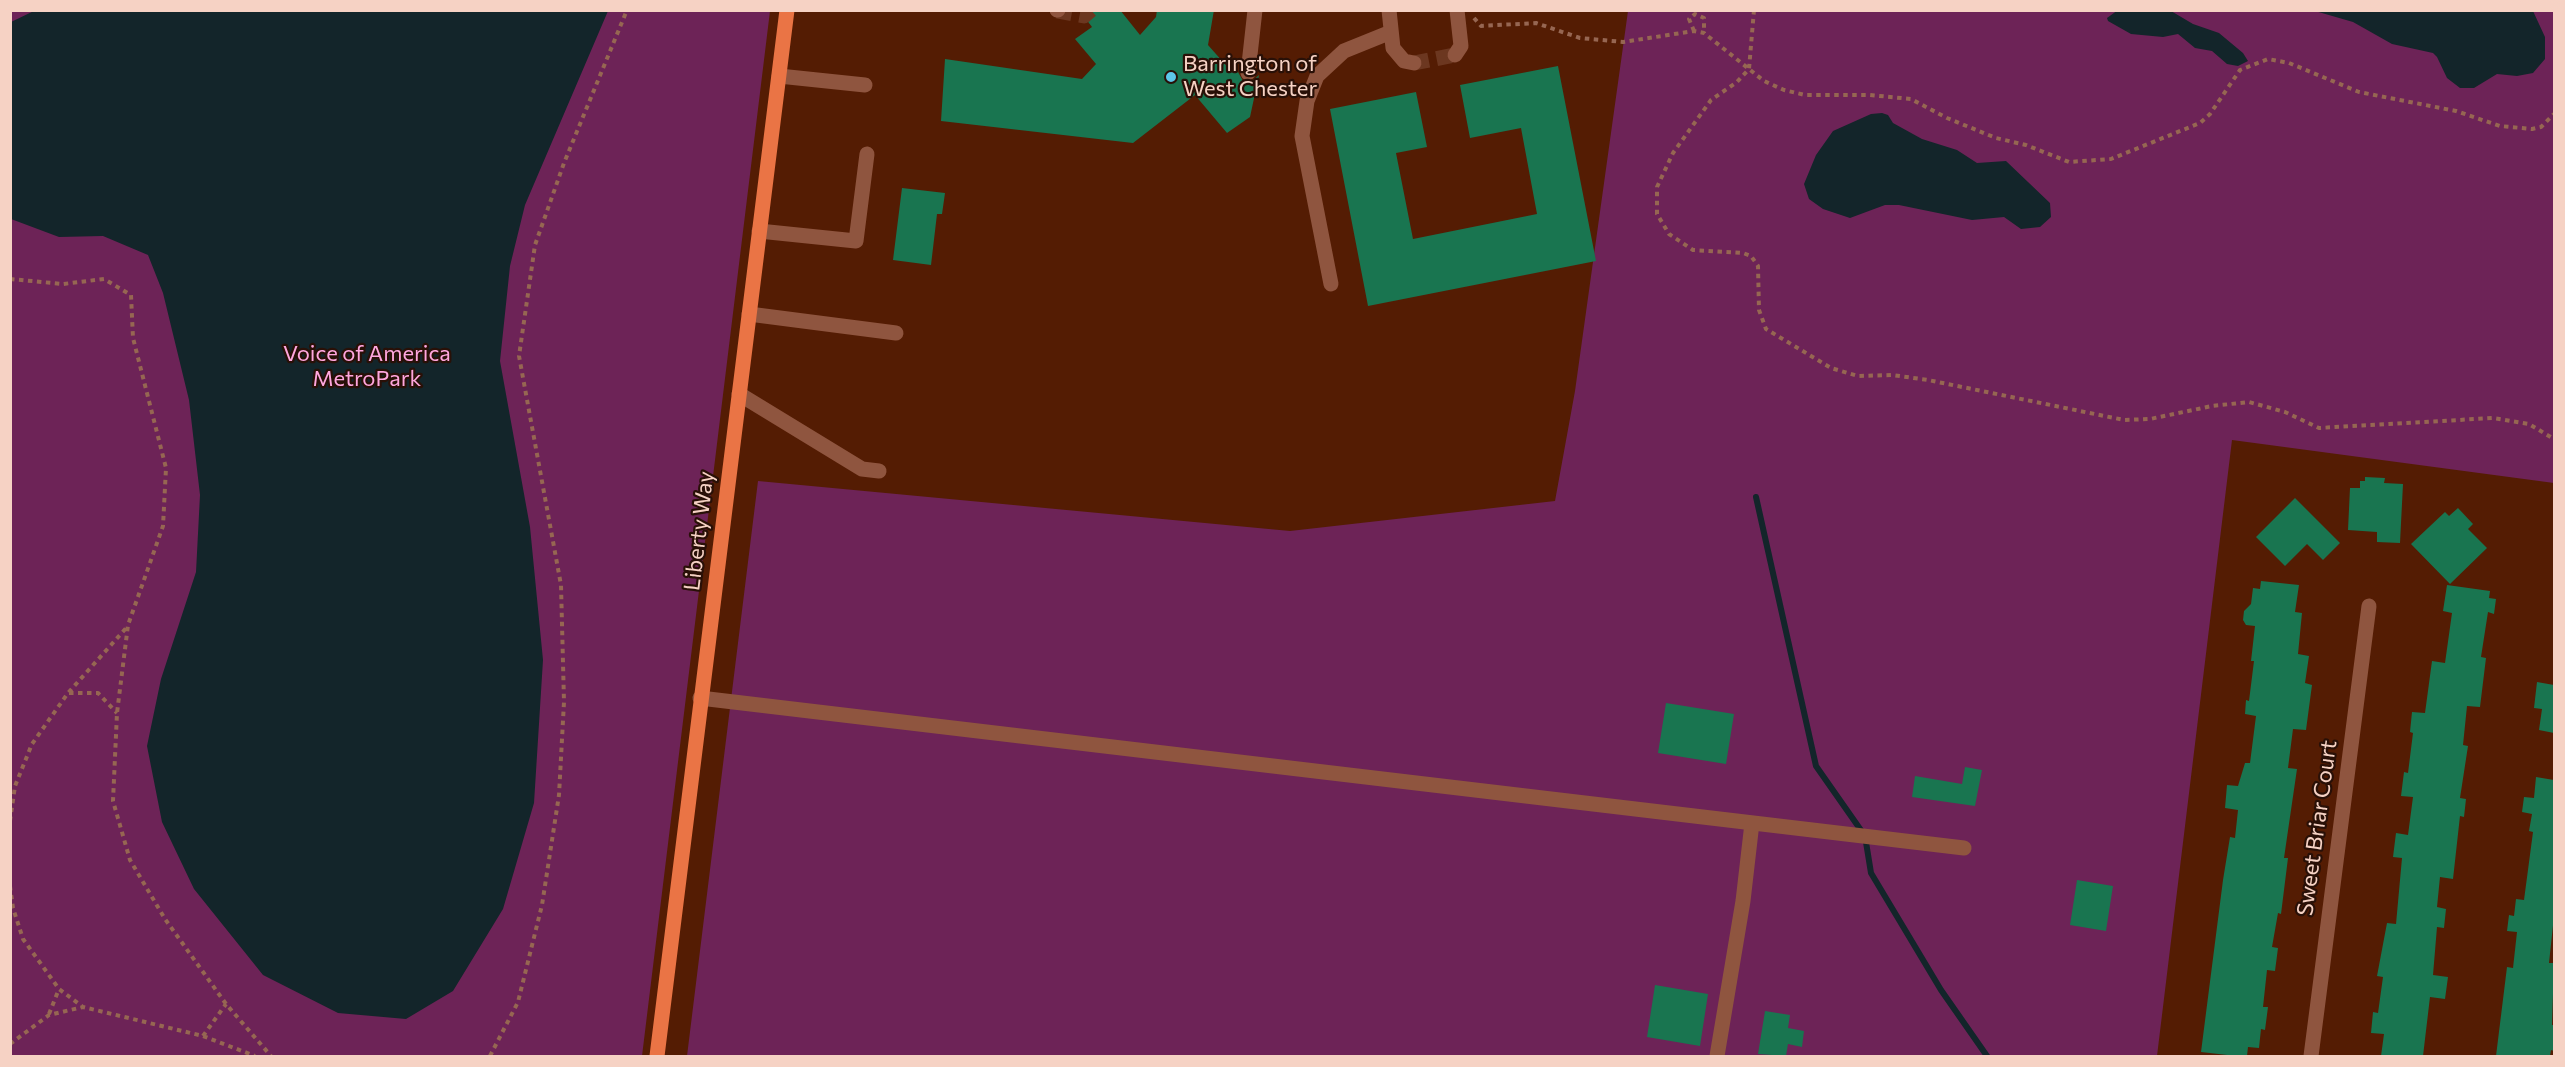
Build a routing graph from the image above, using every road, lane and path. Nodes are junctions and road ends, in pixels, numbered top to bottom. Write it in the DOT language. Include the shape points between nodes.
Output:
graph roads {
  1 [pos="627,10"];
  2 [pos="787,10"];
  3 [pos="1255,10"];
  4 [pos="1389,10"];
  5 [pos="1456,10"];
  6 [pos="1468,10"];
  7 [pos="1754,10"];
  8 [pos="1694,31"];
  9 [pos="1391,32"];
  10 [pos="1704,33"];
  11 [pos="1455,55"];
  12 [pos="1414,63"];
  13 [pos="1749,69"];
  14 [pos="1248,74"];
  15 [pos="779,76"];
  16 [pos="865,85"];
  17 [pos="2554,114"];
  18 [pos="867,154"];
  19 [pos="759,231"];
  20 [pos="10,279"];
  21 [pos="1331,284"];
  22 [pos="749,314"];
  23 [pos="896,333"];
  24 [pos="739,394"];
  25 [pos="2554,439"];
  26 [pos="879,471"];
  27 [pos="2369,606"];
  28 [pos="128,625"];
  29 [pos="68,693"];
  30 [pos="700,698"];
  31 [pos="117,713"];
  32 [pos="10,821"];
  33 [pos="1752,824"];
  34 [pos="1964,848"];
  35 [pos="10,886"];
  36 [pos="59,989"];
  37 [pos="226,1004"];
  38 [pos="83,1006"];
  39 [pos="49,1015"];
  40 [pos="203,1036"];
  41 [pos="10,1044"];
  42 [pos="255,1056"];
  43 [pos="271,1056"];
  44 [pos="490,1056"];
  45 [pos="657,1056"];
  46 [pos="1717,1056"];
  47 [pos="2311,1056"];
  1 -- 44 [label="path" via="564,163 535,246 519,356 561,585 564,702 559,795 542,905 519,1002"];
  2 -- 15 [label="main road, Liberty Way"];
  3 -- 14 [label="street"];
  4 -- 9 [label="street"];
  5 -- 11 [label="street" via="1461,46"];
  6 -- 8 [label="path" via="1481,27 1536,23 1580,38 1623,42"];
  7 -- 13 [label="path"];
  8 -- 10 [label="path"];
  8 -- 10 [label="path" via="1689,19 1695,14 1704,18"];
  9 -- 12 [label="street" via="1393,48 1404,61"];
  9 -- 21 [label="street" via="1344,51 1317,76 1307,101 1302,136"];
  10 -- 13 [label="path"];
  13 -- 17 [label="path" via="1764,81 1794,93 1911,99 1996,138 2069,162 2111,159 2200,123 2243,69 2278,59 2359,92 2456,111 2519,129 2541,127"];
  13 -- 25 [label="path" via="1711,100 1673,153 1657,187 1657,214 1669,234 1693,250 1751,256 1758,266 1759,310 1766,329 1831,368 1858,376 1919,379 2124,420 2249,402 2285,412 2319,428 2493,418 2529,424"];
  15 -- 16 [label="street"];
  15 -- 19 [label="main road, Liberty Way"];
  18 -- 19 [label="street" via="856,240"];
  19 -- 22 [label="main road, Liberty Way"];
  20 -- 28 [label="path" via="63,284 104,279 131,296 133,338 166,468 163,526"];
  22 -- 23 [label="street"];
  22 -- 24 [label="main road, Liberty Way"];
  24 -- 26 [label="street" via="862,469"];
  24 -- 30 [label="main road, Liberty Way"];
  27 -- 47 [label="street, Sweet Briar Court"];
  28 -- 29 [label="path"];
  28 -- 31 [label="path"];
  29 -- 31 [label="path" via="98,693"];
  29 -- 32 [label="path" via="32,744 15,786"];
  30 -- 33 [label="street"];
  30 -- 45 [label="main road, Liberty Way"];
  31 -- 37 [label="path" via="113,801 130,860 165,919"];
  33 -- 34 [label="street"];
  33 -- 46 [label="street"];
  35 -- 36 [label="path" via="23,939"];
  36 -- 38 [label="path"];
  36 -- 39 [label="path"];
  37 -- 40 [label="path"];
  37 -- 43 [label="path"];
  38 -- 39 [label="path"];
  38 -- 40 [label="path"];
  39 -- 41 [label="path"];
  40 -- 42 [label="path"];
}
